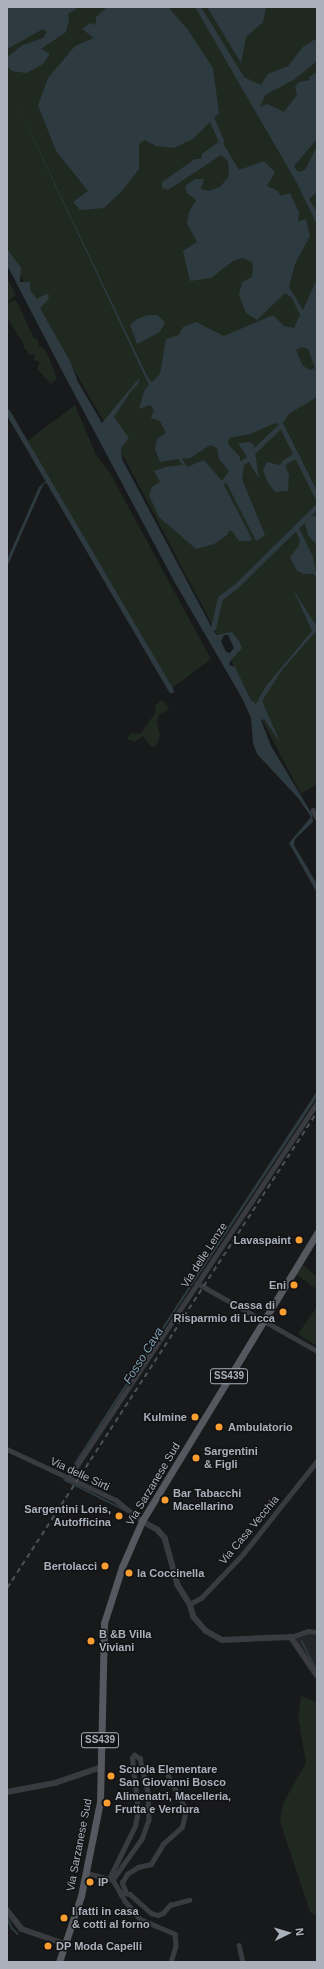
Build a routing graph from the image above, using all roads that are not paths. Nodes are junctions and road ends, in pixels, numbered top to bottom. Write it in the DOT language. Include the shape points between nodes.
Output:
graph roads {
  1 [pos="313,810"];
  2 [pos="317,818"];
  3 [pos="317,1103"];
  4 [pos="317,1233"];
  5 [pos="197,1283"];
  6 [pos="263,1321"];
  7 [pos="317,1352"];
  8 [pos="7,1449"];
  9 [pos="317,1461"];
  10 [pos="66,1478"];
  11 [pos="142,1521"];
  12 [pos="190,1604"];
  13 [pos="317,1632"];
  14 [pos="291,1637"];
  15 [pos="317,1675"];
  16 [pos="99,1768"];
  17 [pos="168,1776"];
  18 [pos="7,1792"];
  19 [pos="87,1873"];
  20 [pos="111,1880"];
  21 [pos="122,1894"];
  22 [pos="189,1900"];
  23 [pos="7,1910"];
  24 [pos="65,1944"];
  25 [pos="239,1945"];
  26 [pos="59,1962"];
  27 [pos="171,1962"];
  28 [pos="243,1962"];
  1 -- 2 [label="street"];
  3 -- 5 [label="street, Via delle Lenze"];
  4 -- 6 [label="main road, Via Sarzanese Sud / SS439"];
  5 -- 6 [label="street"];
  5 -- 10 [label="street, Via delle Lenze"];
  6 -- 7 [label="street"];
  6 -- 11 [label="main road, Via Sarzanese Sud / SS439"];
  8 -- 10 [label="street, Via delle Sirti"];
  9 -- 12 [label="street, Via Casa Vecchia" via="243,1554 201,1598"];
  10 -- 11 [label="street, Via delle Sirti" via="116,1500"];
  11 -- 12 [label="street" via="158,1530 165,1538 172,1572"];
  11 -- 16 [label="main road, Via Sarzanese Sud / SS439" via="122,1567 104,1623"];
  12 -- 14 [label="street" via="194,1618 206,1631 222,1640"];
  13 -- 14 [label="street" via="308,1631"];
  14 -- 15 [label="street"];
  16 -- 18 [label="street" via="56,1783"];
  16 -- 19 [label="main road, Via Sarzanese Sud / SS439" via="100,1802"];
  17 -- 21 [label="street" via="186,1810 182,1827 163,1844 151,1864 138,1867 127,1874 122,1883"];
  19 -- 20 [label="street"];
  19 -- 24 [label="main road, Via Sarzanese Sud / SS439"];
  20 -- 20 [label="street" via="135,1826 138,1811 132,1758 134,1755 140,1758 149,1797 149,1820 142,1839"];
  20 -- 21 [label="street"];
  21 -- 22 [label="street" via="130,1894 151,1913 158,1915 170,1905"];
  21 -- 27 [label="street" via="140,1919 175,1934 176,1946"];
  23 -- 24 [label="street" via="22,1929"];
  24 -- 26 [label="main road, Via Sarzanese Sud / SS439"];
  25 -- 28 [label="street"];
}
